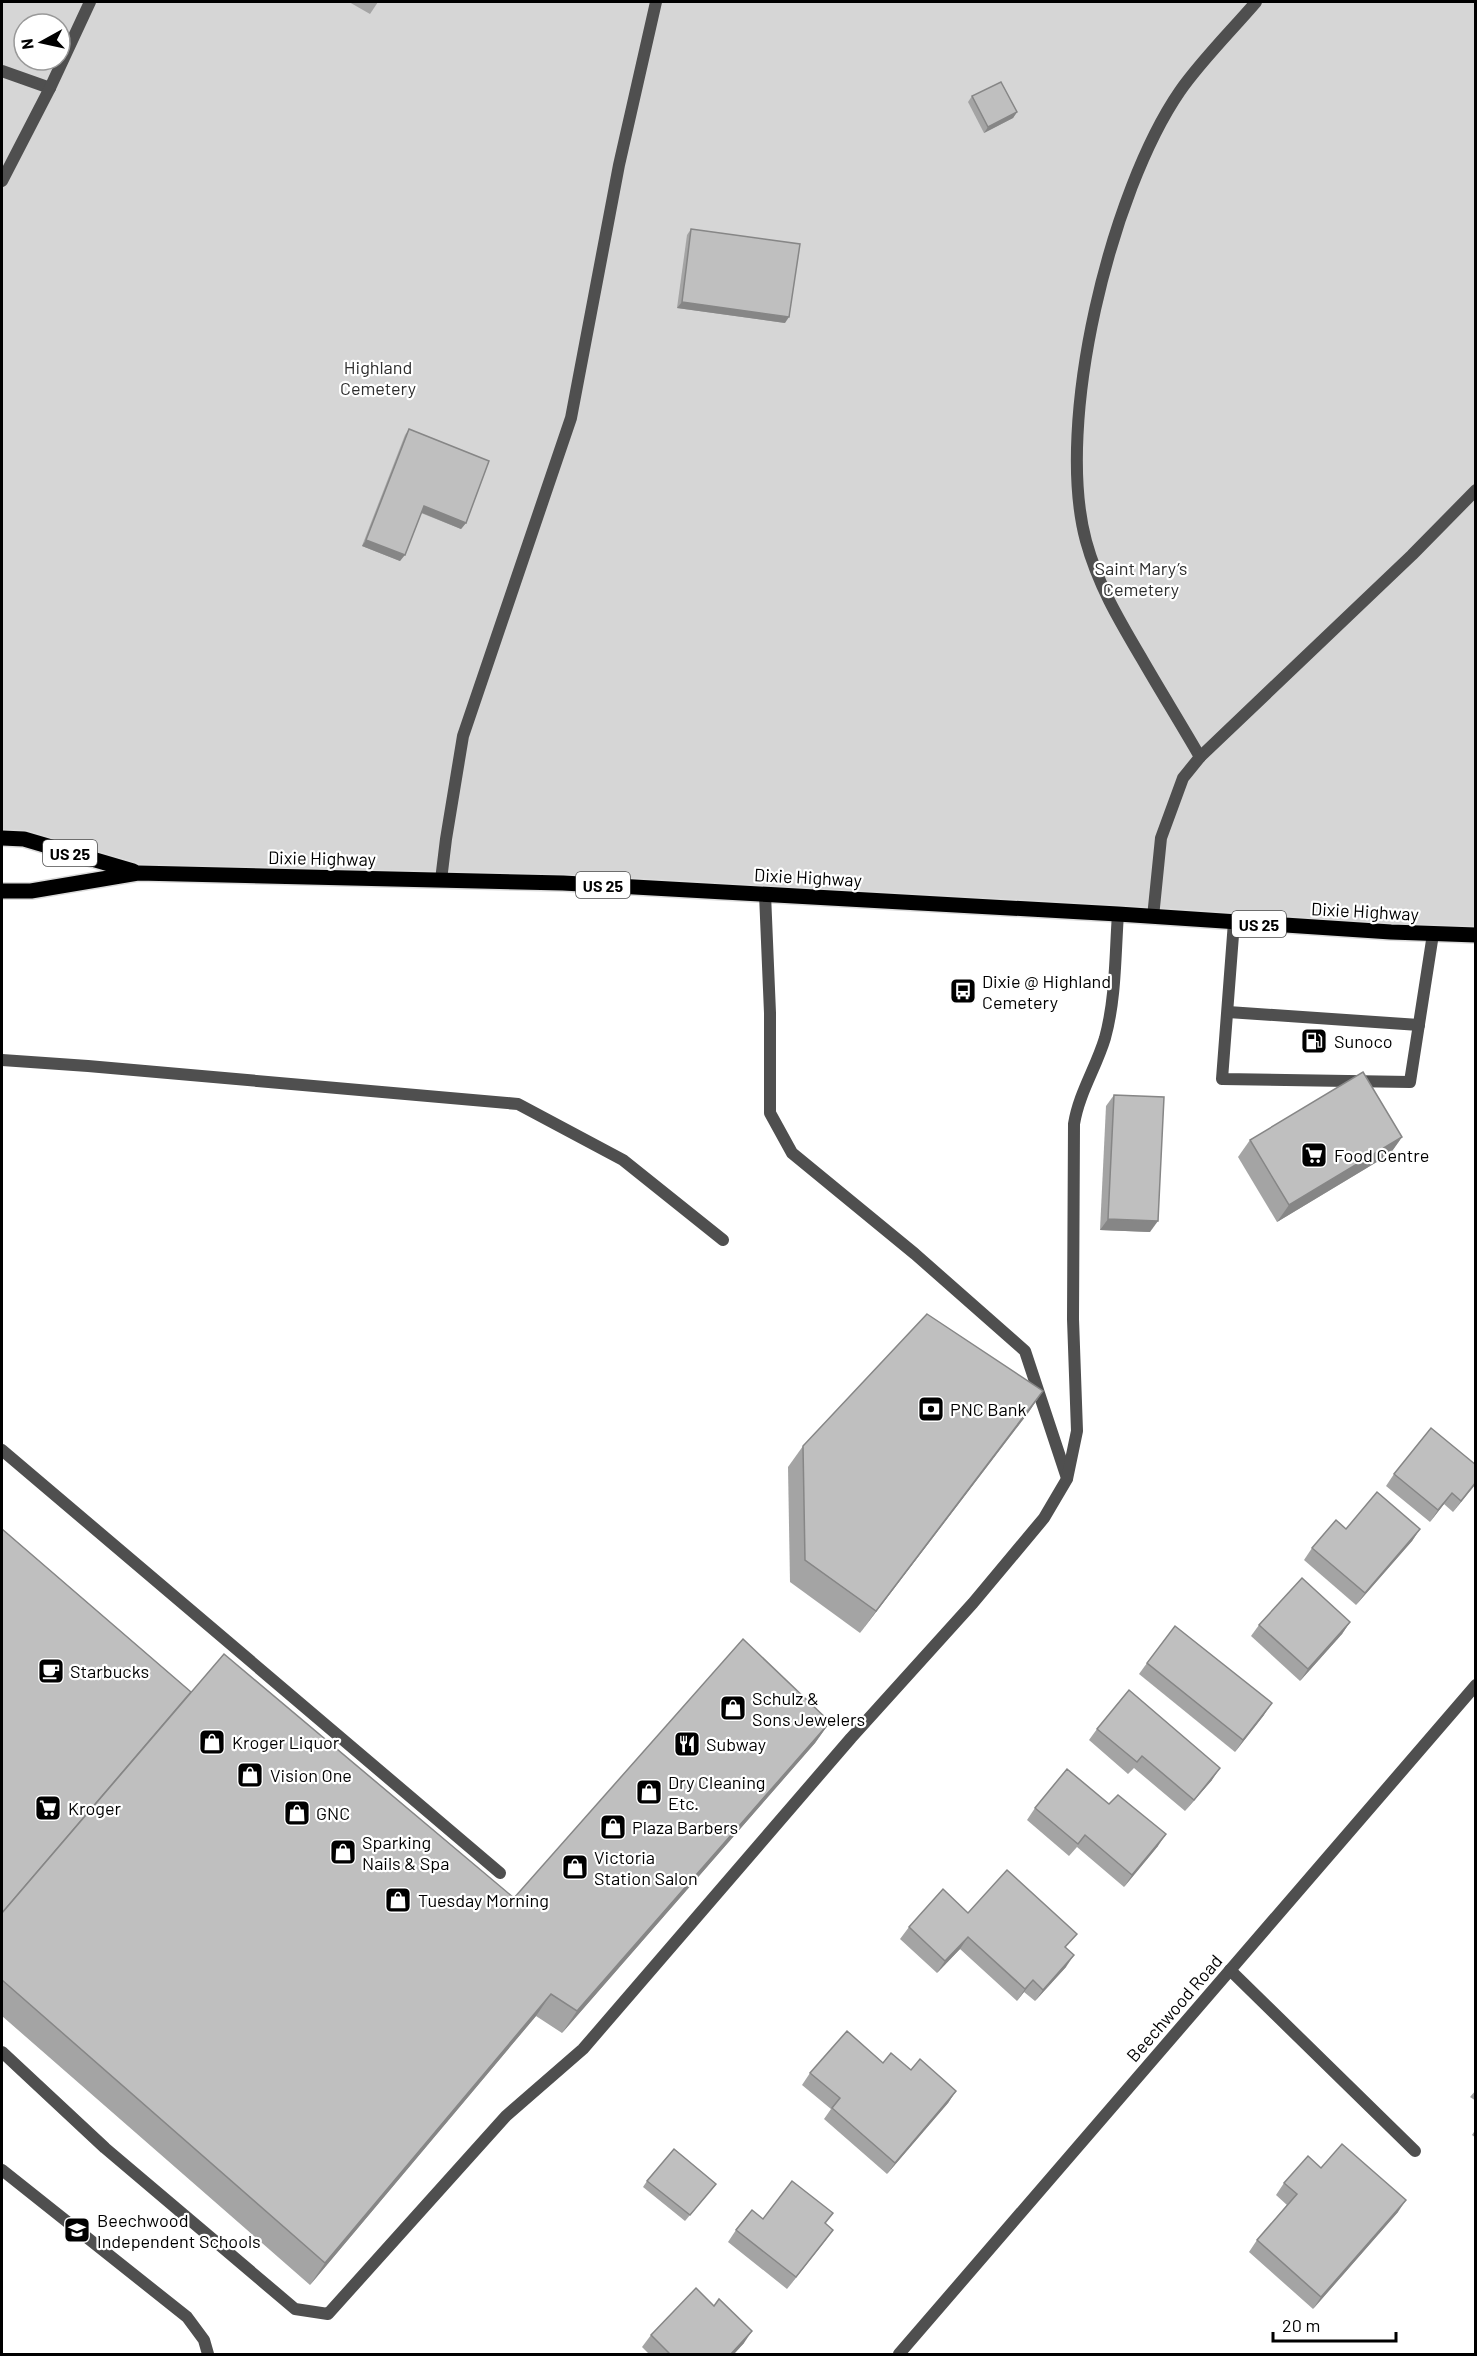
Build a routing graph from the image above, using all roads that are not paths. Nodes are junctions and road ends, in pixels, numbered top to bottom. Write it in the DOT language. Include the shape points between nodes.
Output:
graph roads {
  1 [pos="90,2"];
  2 [pos="656,2"];
  3 [pos="1256,2"];
  4 [pos="2,71"];
  5 [pos="50,88"];
  6 [pos="2,181"];
  7 [pos="1476,490"];
  8 [pos="1200,757"];
  9 [pos="2,837"];
  10 [pos="138,873"];
  11 [pos="441,880"];
  12 [pos="2,891"];
  13 [pos="765,894"];
  14 [pos="1118,914"];
  15 [pos="1154,917"];
  16 [pos="1234,922"];
  17 [pos="1433,934"];
  18 [pos="1476,935"];
  19 [pos="1228,1012"];
  20 [pos="1419,1025"];
  21 [pos="2,1060"];
  22 [pos="723,1240"];
  23 [pos="2,1450"];
  24 [pos="1067,1479"];
  25 [pos="1476,1685"];
  26 [pos="500,1873"];
  27 [pos="1230,1970"];
  28 [pos="2,2052"];
  29 [pos="1415,2151"];
  30 [pos="2,2170"];
  31 [pos="208,2355"];
  32 [pos="899,2355"];
  1 -- 5 [label="street"];
  2 -- 11 [label="street" via="619,165 571,417 463,736"];
  3 -- 8 [label="street" via="1180,91 1126,200 1104,273 1083,369 1075,444 1077,494 1085,540 1106,598"];
  4 -- 5 [label="street"];
  5 -- 6 [label="street"];
  7 -- 8 [label="street"];
  8 -- 15 [label="street" via="1183,778 1161,838"];
  9 -- 10 [label="main road, Dixie Highway / US 25" via="24,839"];
  10 -- 11 [label="main road, Dixie Highway / US 25"];
  10 -- 12 [label="main road, Dixie Highway / US 25" via="31,891"];
  11 -- 13 [label="main road, Dixie Highway / US 25"];
  13 -- 14 [label="main road, Dixie Highway / US 25"];
  13 -- 24 [label="street" via="770,1113 792,1153 1026,1351"];
  14 -- 15 [label="main road, Dixie Highway / US 25"];
  14 -- 24 [label="street" via="1112,1001 1104,1039 1078,1103 1074,1124 1077,1431"];
  15 -- 16 [label="main road, Dixie Highway / US 25"];
  16 -- 17 [label="main road, Dixie Highway / US 25"];
  16 -- 19 [label="street"];
  17 -- 18 [label="main road, Dixie Highway / US 25"];
  17 -- 20 [label="street"];
  19 -- 20 [label="street"];
  19 -- 20 [label="street" via="1222,1079 1410,1082"];
  21 -- 22 [label="street" via="518,1104 623,1160"];
  23 -- 26 [label="street"];
  24 -- 28 [label="street" via="1044,1518 973,1603 583,2049 506,2116 328,2314 296,2309 105,2148"];
  25 -- 27 [label="street, Beechwood Road"];
  27 -- 29 [label="street"];
  27 -- 32 [label="street, Beechwood Road"];
  30 -- 31 [label="street" via="187,2316 204,2340"];
}
